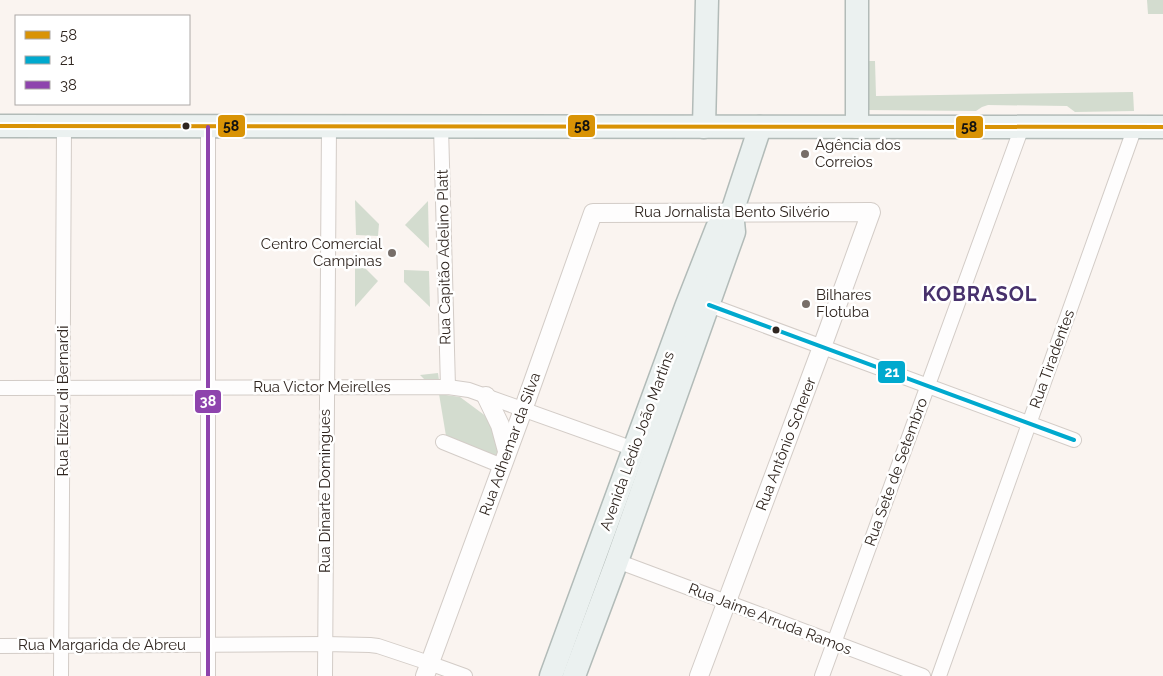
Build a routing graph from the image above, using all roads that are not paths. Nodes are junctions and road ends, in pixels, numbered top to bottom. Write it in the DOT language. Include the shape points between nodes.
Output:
graph roads {
  1 [pos="706,0"];
  2 [pos="857,0"];
  3 [pos="0,126"];
  4 [pos="64,126"];
  5 [pos="208,127"];
  6 [pos="329,127"];
  7 [pos="441,127"];
  8 [pos="704,127"];
  9 [pos="760,127"];
  10 [pos="857,127"];
  11 [pos="1022,127"];
  12 [pos="1135,127"];
  13 [pos="1163,127"];
  14 [pos="593,212"];
  15 [pos="732,212"];
  16 [pos="871,212"];
  17 [pos="709,305"];
  18 [pos="822,347"];
  19 [pos="928,386"];
  20 [pos="208,387"];
  21 [pos="326,387"];
  22 [pos="448,387"];
  23 [pos="0,388"];
  24 [pos="63,388"];
  25 [pos="486,396"];
  26 [pos="523,410"];
  27 [pos="1029,423"];
  28 [pos="1074,440"];
  29 [pos="443,442"];
  30 [pos="634,449"];
  31 [pos="505,458"];
  32 [pos="617,562"];
  33 [pos="726,602"];
  34 [pos="834,643"];
  35 [pos="325,644"];
  36 [pos="208,645"];
  37 [pos="0,646"];
  38 [pos="61,646"];
  39 [pos="427,669"];
  40 [pos="61,676"];
  41 [pos="208,676"];
  42 [pos="324,676"];
  43 [pos="465,676"];
  44 [pos="551,676"];
  45 [pos="574,676"];
  46 [pos="699,676"];
  47 [pos="822,676"];
  48 [pos="923,676"];
  49 [pos="939,676"];
  1 -- 8 [label="main road"];
  2 -- 10 [label="main road"];
  3 -- 4 [label="main road"];
  4 -- 5 [label="main road"];
  4 -- 24 [label="street, Rua Elizeu di Bernardi"];
  5 -- 6 [label="main road"];
  5 -- 20 [label="street"];
  6 -- 7 [label="main road"];
  6 -- 21 [label="street, Rua Dinarte Domingues"];
  7 -- 8 [label="main road"];
  7 -- 22 [label="street, Rua Capitão Adelino Platt"];
  8 -- 9 [label="main road"];
  9 -- 10 [label="main road"];
  9 -- 15 [label="main road, Avenida Lédio João Martins"];
  10 -- 11 [label="main road"];
  11 -- 12 [label="main road"];
  11 -- 19 [label="street, Rua Sete de Setembro"];
  12 -- 13 [label="main road"];
  12 -- 27 [label="street, Rua Tiradentes"];
  14 -- 15 [label="street, Rua Jornalista Bento Silvério"];
  14 -- 26 [label="street, Rua Adhemar da Silva"];
  15 -- 16 [label="street, Rua Jornalista Bento Silvério"];
  15 -- 17 [label="main road, Avenida Lédio João Martins" via="734,232"];
  15 -- 30 [label="main road, Avenida Lédio João Martins" via="717,228"];
  16 -- 18 [label="street, Rua Antônio Scherer"];
  17 -- 18 [label="street"];
  17 -- 32 [label="main road, Avenida Lédio João Martins"];
  18 -- 19 [label="street"];
  18 -- 33 [label="street, Rua Antônio Scherer"];
  19 -- 27 [label="street"];
  19 -- 34 [label="street, Rua Sete de Setembro"];
  20 -- 21 [label="street, Rua Victor Meirelles"];
  20 -- 24 [label="street, Rua Victor Meirelles"];
  20 -- 36 [label="street"];
  21 -- 22 [label="street, Rua Victor Meirelles"];
  21 -- 35 [label="street, Rua Dinarte Domingues"];
  22 -- 25 [label="street, Rua Victor Meirelles"];
  23 -- 24 [label="street, Rua Victor Meirelles"];
  24 -- 38 [label="street, Rua Elizeu di Bernardi"];
  25 -- 26 [label="street, Rua Victor Meirelles"];
  25 -- 31 [label="street" via="500,425"];
  26 -- 30 [label="street, Rua Victor Meirelles"];
  26 -- 31 [label="street, Rua Adhemar da Silva"];
  27 -- 28 [label="street"];
  27 -- 49 [label="street, Rua Tiradentes"];
  29 -- 31 [label="street"];
  30 -- 44 [label="main road, Avenida Lédio João Martins"];
  31 -- 39 [label="street, Rua Adhemar da Silva"];
  32 -- 33 [label="street, Rua Jaime Arruda Ramos"];
  32 -- 45 [label="main road, Avenida Lédio João Martins"];
  33 -- 34 [label="street, Rua Jaime Arruda Ramos"];
  33 -- 46 [label="street, Rua Antônio Scherer"];
  34 -- 47 [label="street, Rua Sete de Setembro"];
  34 -- 48 [label="street, Rua Jaime Arruda Ramos"];
  35 -- 36 [label="street, Rua Margarida de Abreu"];
  35 -- 39 [label="street, Rua Margarida de Abreu" via="378,646"];
  35 -- 42 [label="street, Rua Dinarte Domingues"];
  36 -- 38 [label="street, Rua Margarida de Abreu"];
  36 -- 41 [label="street"];
  37 -- 38 [label="street, Rua Margarida de Abreu"];
  38 -- 40 [label="street, Rua Elizeu di Bernardi"];
  39 -- 43 [label="street, Rua Margarida de Abreu"];
}
